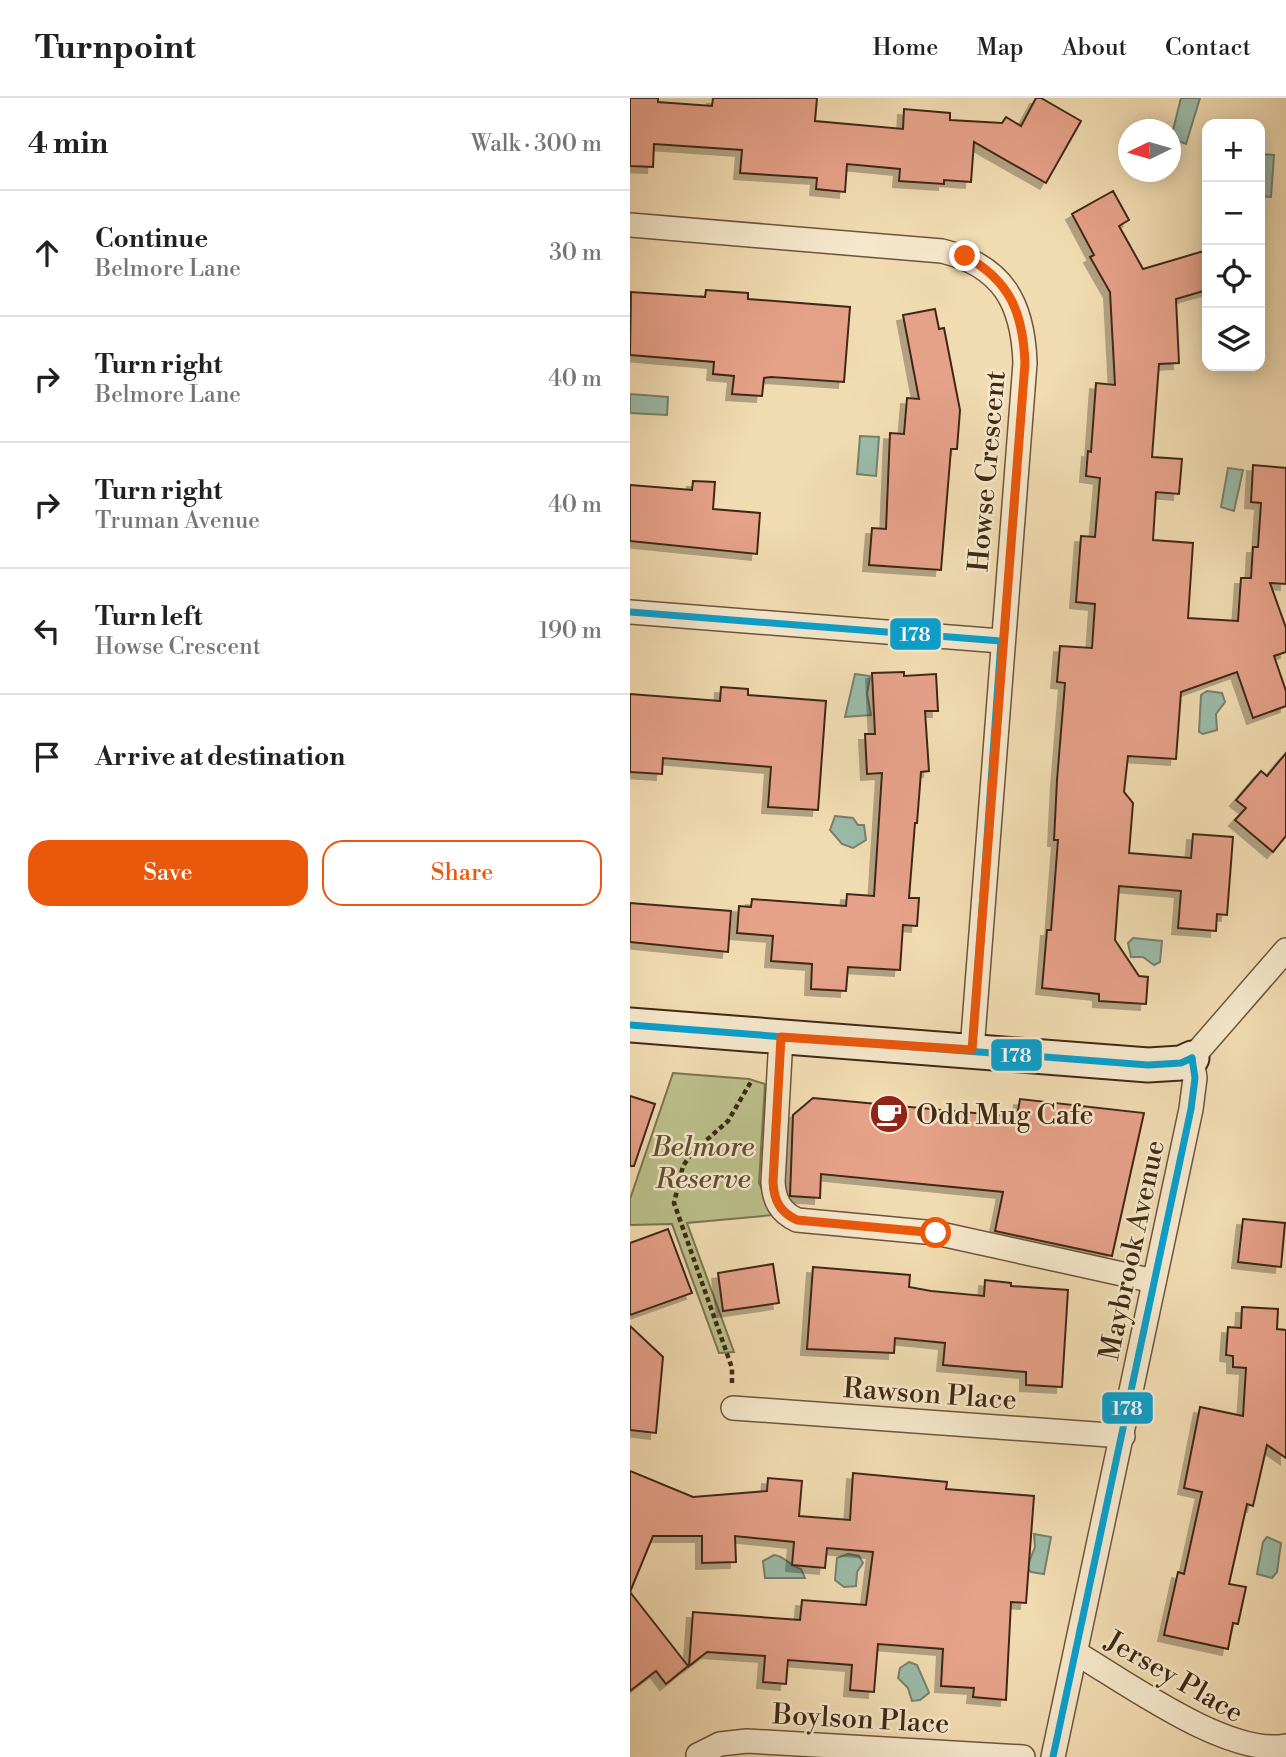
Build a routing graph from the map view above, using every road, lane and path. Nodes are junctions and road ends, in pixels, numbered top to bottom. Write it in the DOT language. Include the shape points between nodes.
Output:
graph roads {
  1 [pos="630,225"];
  2 [pos="630,612"];
  3 [pos="1001,641"];
  4 [pos="1286,950"];
  5 [pos="630,1025"];
  6 [pos="781,1037"];
  7 [pos="972,1050"];
  8 [pos="1192,1058"];
  9 [pos="756,1078"];
  10 [pos="1154,1281"];
  11 [pos="732,1368"];
  12 [pos="733,1408"];
  13 [pos="1123,1436"];
  14 [pos="1076,1653"];
  15 [pos="1286,1746"];
  16 [pos="698,1755"];
  17 [pos="1023,1757"];
  18 [pos="1053,1757"];
  1 -- 3 [label="street, Howse Crescent" via="942,251 965,256 994,276 1019,312 1025,363"];
  2 -- 3 [label="street"];
  3 -- 7 [label="street, Howse Crescent"];
  4 -- 8 [label="street"];
  5 -- 6 [label="street"];
  6 -- 7 [label="street"];
  6 -- 10 [label="street" via="773,1182 777,1204 787,1216 936,1233"];
  7 -- 8 [label="street" via="1148,1065"];
  8 -- 10 [label="street, Maybrook Avenue" via="1191,1108"];
  9 -- 11 [label="path" via="746,1086 728,1121 687,1159 678,1177 674,1203"];
  10 -- 13 [label="street, Maybrook Avenue"];
  12 -- 13 [label="street, Rawson Place"];
  13 -- 14 [label="street, Maybrook Avenue"];
  14 -- 15 [label="street, Jersey Place" via="1206,1735 1258,1752"];
  14 -- 18 [label="street, Maybrook Avenue"];
  16 -- 17 [label="street, Boylson Place" via="720,1744 747,1741"];
}
